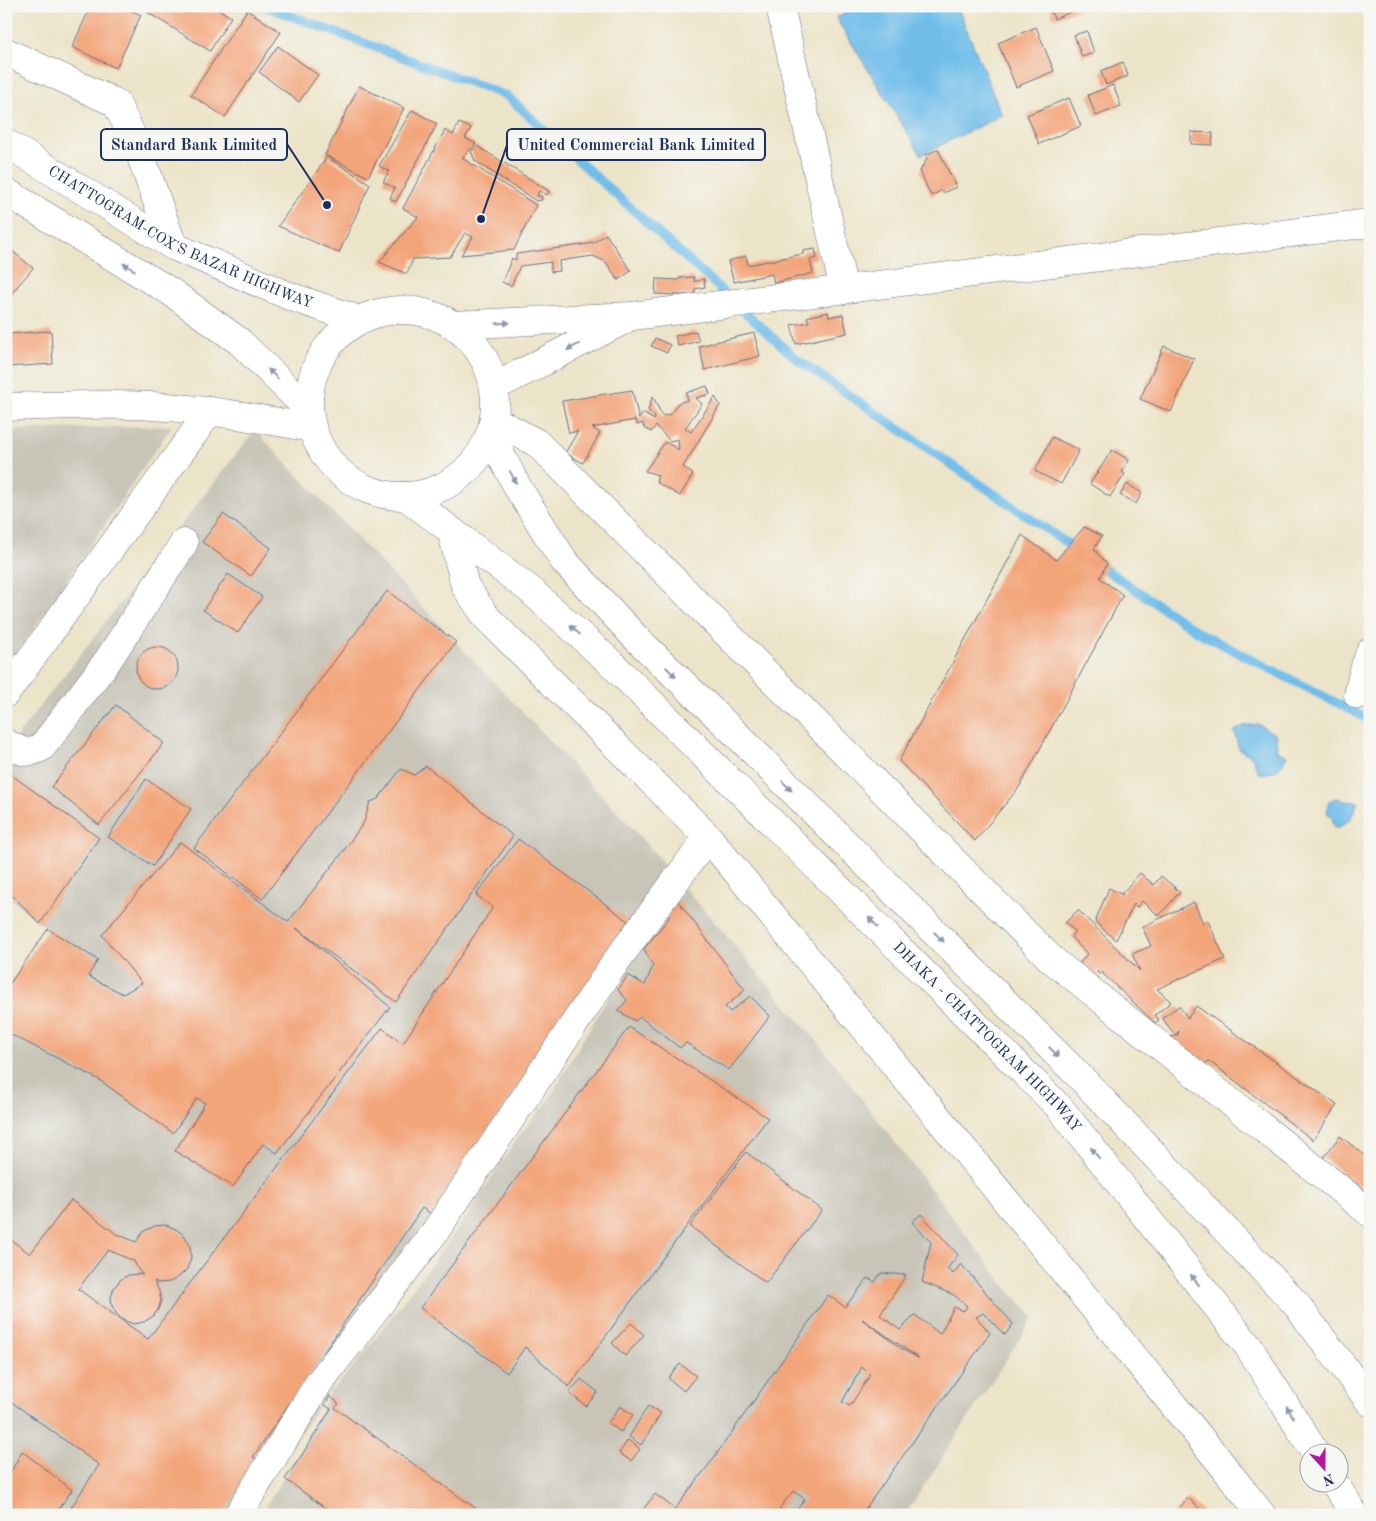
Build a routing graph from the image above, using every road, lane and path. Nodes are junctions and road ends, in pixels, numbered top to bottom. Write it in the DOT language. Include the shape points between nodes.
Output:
graph roads {
  1 [pos="780,6"];
  2 [pos="6,52"];
  3 [pos="6,143"];
  4 [pos="6,192"];
  5 [pos="1370,223"];
  6 [pos="173,246"];
  7 [pos="844,290"];
  8 [pos="632,316"];
  9 [pos="359,320"];
  10 [pos="454,325"];
  11 [pos="494,387"];
  12 [pos="6,407"];
  13 [pos="210,411"];
  14 [pos="310,419"];
  15 [pos="492,427"];
  16 [pos="405,496"];
  17 [pos="452,533"];
  18 [pos="184,543"];
  19 [pos="1370,652"];
  20 [pos="6,693"];
  21 [pos="1358,696"];
  22 [pos="6,743"];
  23 [pos="708,837"];
  24 [pos="1370,1213"];
  25 [pos="1370,1402"];
  26 [pos="1310,1444"];
  27 [pos="1341,1494"];
  28 [pos="238,1515"];
  29 [pos="1262,1515"];
  30 [pos="1355,1515"];
  1 -- 7 [label="main road"];
  2 -- 6 [label="main road" via="116,103 138,148"];
  3 -- 6 [label="main road, CHATTOGRAM-COX'S BAZAR HIGHWAY"];
  14 -- 4 [label="main road, one-way" via="240,342 171,292"];
  5 -- 7 [label="main road"];
  6 -- 9 [label="main road, CHATTOGRAM-COX'S BAZAR HIGHWAY" via="289,296"];
  7 -- 8 [label="main road"];
  10 -- 8 [label="main road, one-way"];
  8 -- 11 [label="main road, one-way"];
  9 -- 10 [label="main road" via="391,310 424,312"];
  9 -- 14 [label="main road" via="330,342 313,373"];
  10 -- 11 [label="main road" via="481,352"];
  11 -- 15 [label="main road"];
  12 -- 13 [label="main road" via="150,406"];
  13 -- 14 [label="main road" via="265,419"];
  13 -- 20 [label="main road"];
  14 -- 16 [label="main road" via="325,456 346,478 374,492"];
  15 -- 16 [label="main road" via="470,466 441,487"];
  15 -- 24 [label="main road" via="537,443 1051,958"];
  15 -- 25 [label="main road, one-way" via="518,488 564,560 636,638 1086,1084 1296,1304"];
  16 -- 17 [label="main road, DHAKA - CHATTOGRAM HIGHWAY"];
  17 -- 23 [label="main road" via="465,586 487,618"];
  26 -- 17 [label="main road, DHAKA - CHATTOGRAM HIGHWAY, one-way" via="1248,1346 1060,1108 611,663 529,589"];
  18 -- 22 [label="main road" via="108,660 42,747 34,752 22,752"];
  19 -- 21 [label="main road"];
  23 -- 28 [label="main road" via="617,960 434,1233 318,1384"];
  23 -- 29 [label="main road"];
  27 -- 30 [label="main road"];
}
